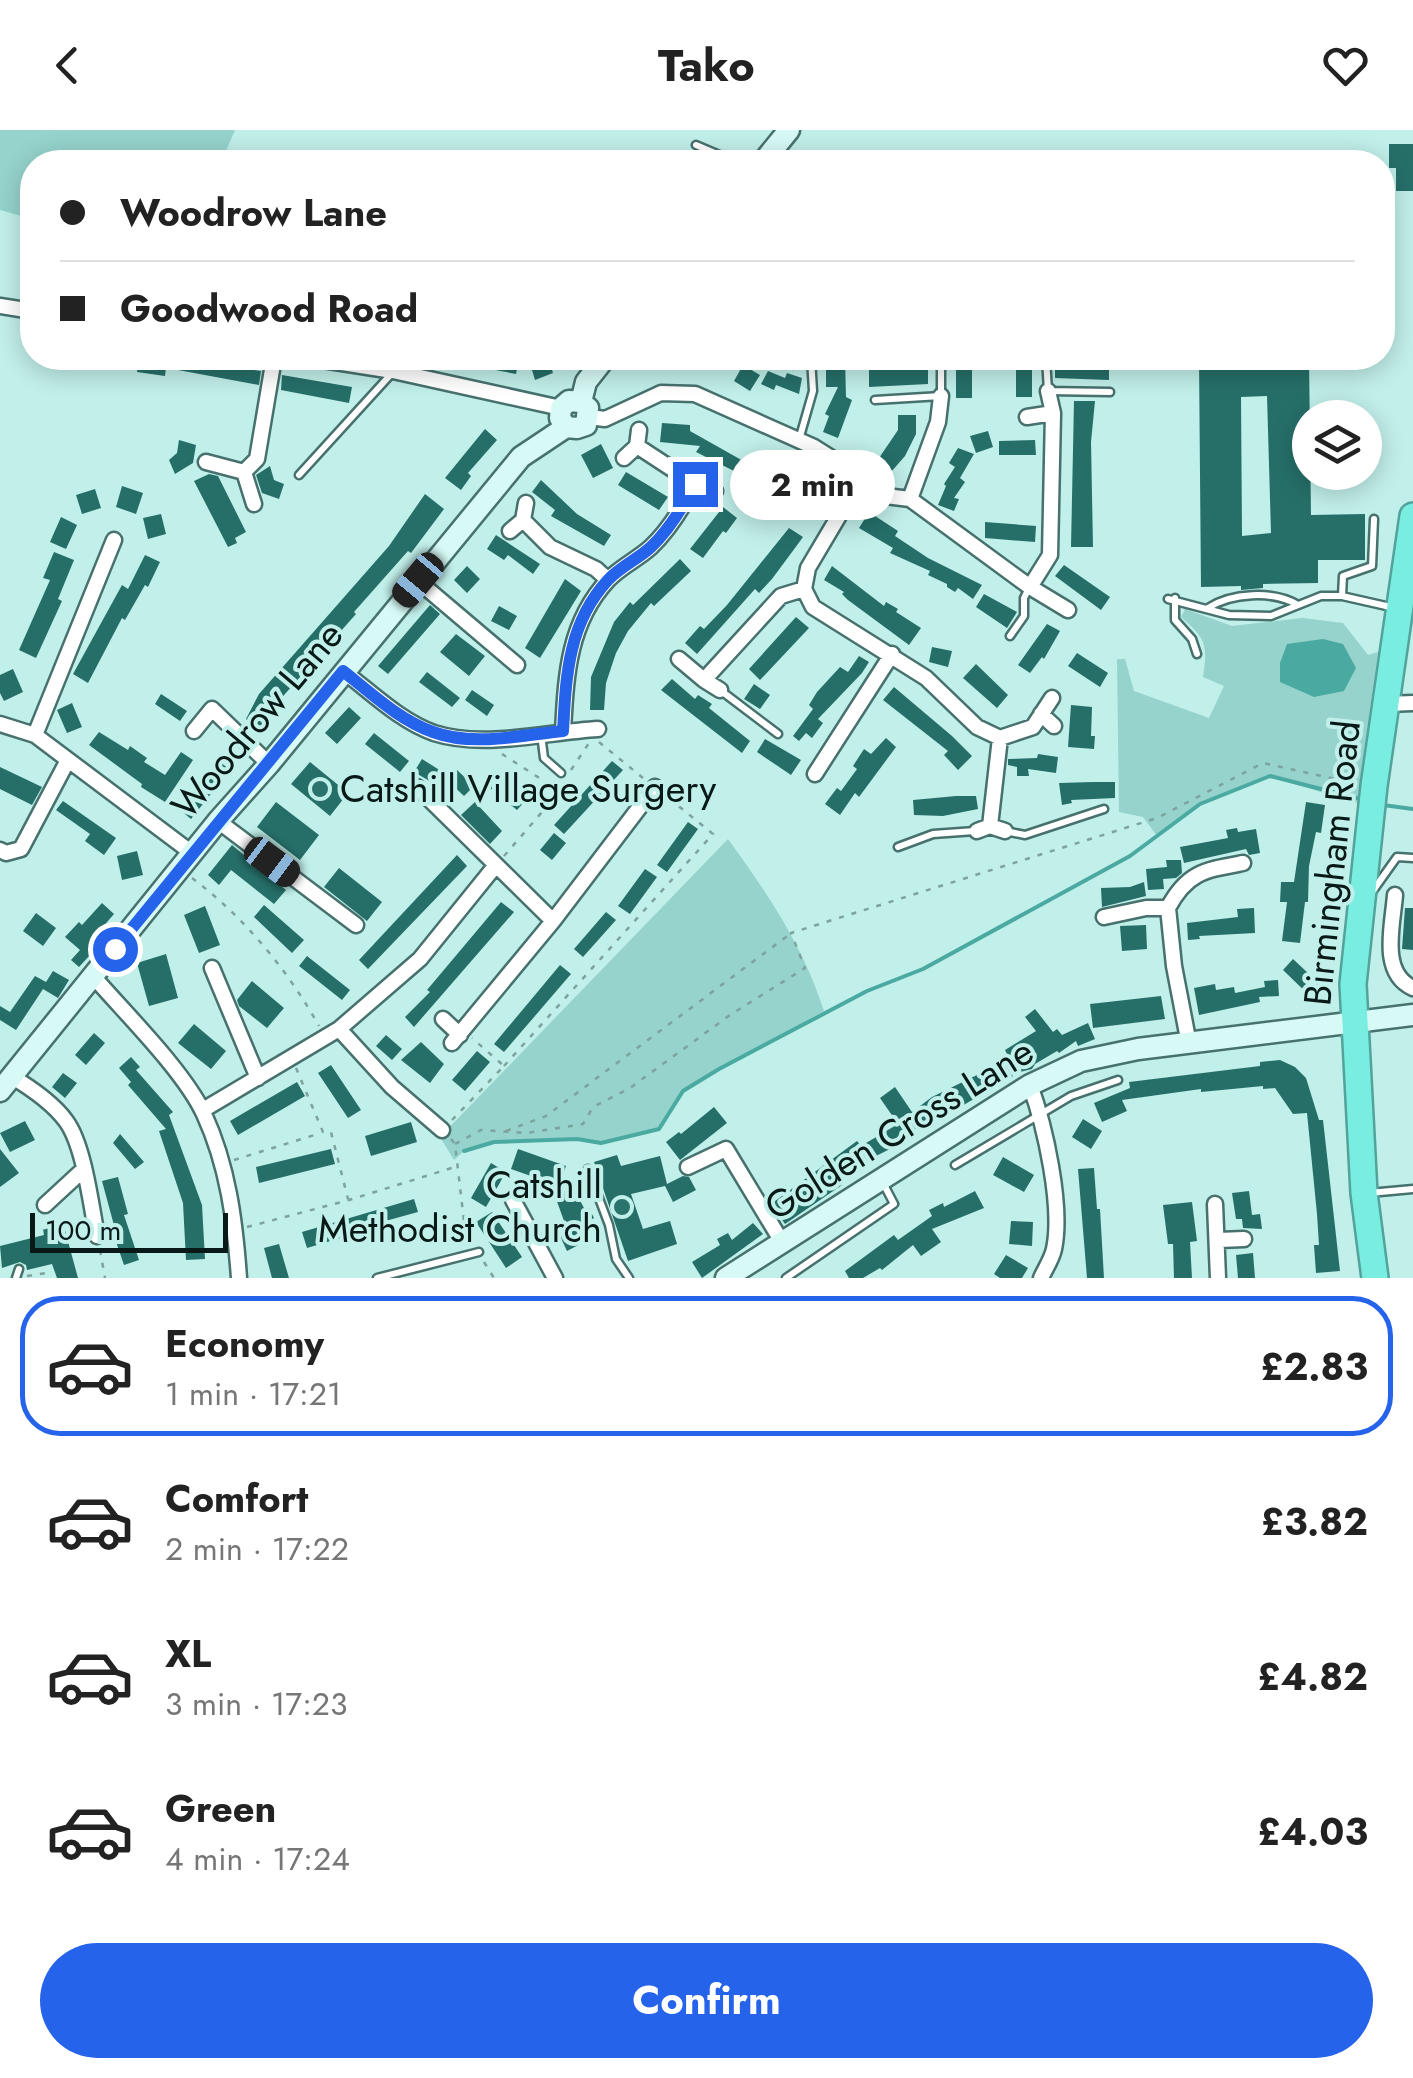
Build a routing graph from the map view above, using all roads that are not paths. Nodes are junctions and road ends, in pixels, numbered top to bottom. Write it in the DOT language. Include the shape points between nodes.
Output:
graph roads {
  1 [pos="789,130"];
  2 [pos="696,145"];
  3 [pos="708,150"];
  4 [pos="773,150"];
  5 [pos="272,370"];
  6 [pos="387,370"];
  7 [pos="596,370"];
  8 [pos="812,370"];
  9 [pos="941,370"];
  10 [pos="1047,370"];
  11 [pos="393,371"];
  12 [pos="1048,391"];
  13 [pos="1110,392"];
  14 [pos="942,396"];
  15 [pos="876,400"];
  16 [pos="575,413"];
  17 [pos="1052,413"];
  18 [pos="1027,417"];
  19 [pos="799,441"];
  20 [pos="624,458"];
  21 [pos="206,462"];
  22 [pos="244,472"];
  23 [pos="299,475"];
  24 [pos="695,484"];
  25 [pos="715,492"];
  26 [pos="853,492"];
  27 [pos="910,498"];
  28 [pos="526,503"];
  29 [pos="254,504"];
  30 [pos="1413,516"];
  31 [pos="1374,518"];
  32 [pos="523,520"];
  33 [pos="510,531"];
  34 [pos="114,540"];
  35 [pos="418,580"];
  36 [pos="608,580"];
  37 [pos="1030,587"];
  38 [pos="804,589"];
  39 [pos="1342,596"];
  40 [pos="1299,606"];
  41 [pos="1208,608"];
  42 [pos="1068,610"];
  43 [pos="1401,610"];
  44 [pos="1010,636"];
  45 [pos="892,654"];
  46 [pos="1197,654"];
  47 [pos="679,659"];
  48 [pos="516,665"];
  49 [pos="343,671"];
  50 [pos="704,680"];
  51 [pos="720,690"];
  52 [pos="1052,698"];
  53 [pos="1413,703"];
  54 [pos="1386,704"];
  55 [pos="1041,714"];
  56 [pos="0,724"];
  57 [pos="1054,726"];
  58 [pos="598,729"];
  59 [pos="194,731"];
  60 [pos="563,731"];
  61 [pos="540,733"];
  62 [pos="778,734"];
  63 [pos="35,736"];
  64 [pos="1000,738"];
  65 [pos="68,760"];
  66 [pos="269,764"];
  67 [pos="561,773"];
  68 [pos="815,774"];
  69 [pos="417,787"];
  70 [pos="655,787"];
  71 [pos="1104,809"];
  72 [pos="218,821"];
  73 [pos="991,829"];
  74 [pos="898,846"];
  75 [pos="0,850"];
  76 [pos="1413,858"];
  77 [pos="186,861"];
  78 [pos="1243,863"];
  79 [pos="496,865"];
  80 [pos="1362,892"];
  81 [pos="1395,895"];
  82 [pos="1168,908"];
  83 [pos="1104,916"];
  84 [pos="553,922"];
  85 [pos="356,925"];
  86 [pos="212,968"];
  87 [pos="93,976"];
  88 [pos="1413,988"];
  89 [pos="1413,1015"];
  90 [pos="444,1019"];
  91 [pos="1353,1023"];
  92 [pos="332,1033"];
  93 [pos="1188,1044"];
  94 [pos="258,1078"];
  95 [pos="1118,1080"];
  96 [pos="6,1084"];
  97 [pos="1030,1085"];
  98 [pos="202,1110"];
  99 [pos="1040,1114"];
  100 [pos="442,1130"];
  101 [pos="954,1165"];
  102 [pos="688,1167"];
  103 [pos="84,1169"];
  104 [pos="588,1169"];
  105 [pos="882,1180"];
  106 [pos="1413,1189"];
  107 [pos="1364,1194"];
  108 [pos="512,1200"];
  109 [pos="1216,1204"];
  110 [pos="45,1205"];
  111 [pos="537,1207"];
  112 [pos="521,1214"];
  113 [pos="97,1236"];
  114 [pos="1244,1239"];
  115 [pos="1219,1240"];
  116 [pos="782,1242"];
  117 [pos="479,1252"];
  118 [pos="19,1269"];
  119 [pos="740,1274"];
  120 [pos="16,1278"];
  121 [pos="239,1278"];
  122 [pos="377,1278"];
  123 [pos="555,1278"];
  124 [pos="629,1278"];
  125 [pos="786,1278"];
  126 [pos="1040,1278"];
  127 [pos="1218,1278"];
  128 [pos="1375,1278"];
  1 -- 4 [label="street"];
  2 -- 3 [label="lane"];
  5 -- 22 [label="street" via="257,460"];
  6 -- 11 [label="street"];
  7 -- 16 [label="street, Woodrow Lane"];
  8 -- 19 [label="lane"];
  9 -- 14 [label="lane"];
  10 -- 12 [label="lane"];
  11 -- 16 [label="street"];
  11 -- 23 [label="lane"];
  12 -- 13 [label="lane"];
  12 -- 17 [label="street"];
  14 -- 15 [label="lane"];
  14 -- 27 [label="street" via="946,422"];
  16 -- 19 [label="street" via="605,419 660,393 695,394"];
  16 -- 35 [label="street, Woodrow Lane" via="521,457"];
  17 -- 18 [label="street"];
  17 -- 37 [label="street" via="1050,555"];
  19 -- 26 [label="street" via="833,459"];
  20 -- 24 [label="street" via="638,438"];
  21 -- 22 [label="street"];
  22 -- 29 [label="street"];
  24 -- 25 [label="street"];
  24 -- 36 [label="street" via="651,546"];
  26 -- 27 [label="street"];
  26 -- 38 [label="street" via="808,568"];
  27 -- 37 [label="street"];
  28 -- 32 [label="street"];
  30 -- 43 [label="highway, Birmingham Road"];
  31 -- 39 [label="lane" via="1372,566 1343,576"];
  32 -- 33 [label="street"];
  32 -- 36 [label="street" via="550,546"];
  34 -- 63 [label="street"];
  35 -- 48 [label="street"];
  35 -- 49 [label="street, Woodrow Lane"];
  36 -- 60 [label="street" via="570,646"];
  37 -- 42 [label="street"];
  37 -- 44 [label="lane" via="1024,616"];
  38 -- 45 [label="street" via="813,608"];
  38 -- 50 [label="street" via="781,596"];
  39 -- 40 [label="lane"];
  39 -- 43 [label="lane"];
  40 -- 41 [label="lane" via="1271,616"];
  40 -- 41 [label="lane" via="1284,597 1225,597"];
  41 -- 46 [label="lane" via="1172,599 1174,620"];
  43 -- 54 [label="highway, Birmingham Road"];
  45 -- 64 [label="street" via="976,726"];
  45 -- 68 [label="street"];
  47 -- 50 [label="street"];
  49 -- 61 [label="street" via="434,733 480,740"];
  49 -- 66 [label="street, Woodrow Lane"];
  50 -- 51 [label="street"];
  51 -- 62 [label="lane"];
  52 -- 55 [label="street"];
  53 -- 54 [label="street"];
  54 -- 80 [label="highway, Birmingham Road"];
  55 -- 57 [label="street"];
  55 -- 64 [label="street" via="1033,726"];
  56 -- 63 [label="street"];
  58 -- 60 [label="street"];
  59 -- 66 [label="street" via="212,710"];
  60 -- 61 [label="street"];
  61 -- 67 [label="lane" via="544,758"];
  63 -- 65 [label="street"];
  64 -- 73 [label="street"];
  65 -- 75 [label="street" via="21,849"];
  65 -- 77 [label="street"];
  66 -- 72 [label="street, Woodrow Lane"];
  69 -- 79 [label="street"];
  70 -- 84 [label="street"];
  71 -- 73 [label="lane" via="1024,835"];
  72 -- 77 [label="street, Woodrow Lane"];
  72 -- 85 [label="street"];
  73 -- 74 [label="lane" via="933,834"];
  76 -- 80 [label="lane" via="1397,858 1372,892"];
  77 -- 87 [label="street, Woodrow Lane"];
  78 -- 82 [label="street" via="1202,870 1178,888"];
  79 -- 84 [label="street"];
  79 -- 92 [label="street" via="420,959"];
  80 -- 91 [label="highway, Birmingham Road"];
  81 -- 88 [label="street, Birmingham Road" via="1394,971"];
  82 -- 83 [label="street"];
  82 -- 93 [label="street"];
  84 -- 90 [label="street" via="459,1036"];
  86 -- 94 [label="street"];
  87 -- 96 [label="street, Woodrow Lane"];
  87 -- 98 [label="street"];
  89 -- 91 [label="street, Golden Cross Lane"];
  91 -- 93 [label="street, Golden Cross Lane"];
  91 -- 107 [label="highway, Birmingham Road"];
  92 -- 94 [label="street"];
  92 -- 100 [label="street"];
  93 -- 97 [label="street, Golden Cross Lane" via="1081,1062"];
  94 -- 98 [label="street"];
  95 -- 99 [label="lane"];
  96 -- 103 [label="street" via="31,1088 68,1122"];
  97 -- 99 [label="street"];
  97 -- 105 [label="street, Golden Cross Lane"];
  98 -- 121 [label="street" via="223,1164"];
  99 -- 101 [label="lane"];
  99 -- 126 [label="street" via="1056,1221 1054,1252"];
  102 -- 116 [label="street" via="726,1148"];
  103 -- 110 [label="street"];
  103 -- 113 [label="street"];
  104 -- 124 [label="lane" via="616,1259"];
  105 -- 116 [label="street, Golden Cross Lane"];
  105 -- 125 [label="lane" via="894,1204"];
  106 -- 107 [label="lane"];
  107 -- 128 [label="highway, Birmingham Road"];
  108 -- 112 [label="street"];
  109 -- 115 [label="street"];
  111 -- 112 [label="street"];
  112 -- 123 [label="street"];
  114 -- 115 [label="street"];
  115 -- 127 [label="street"];
  116 -- 119 [label="street, Golden Cross Lane"];
  117 -- 122 [label="lane"];
  118 -- 120 [label="lane"];
}
